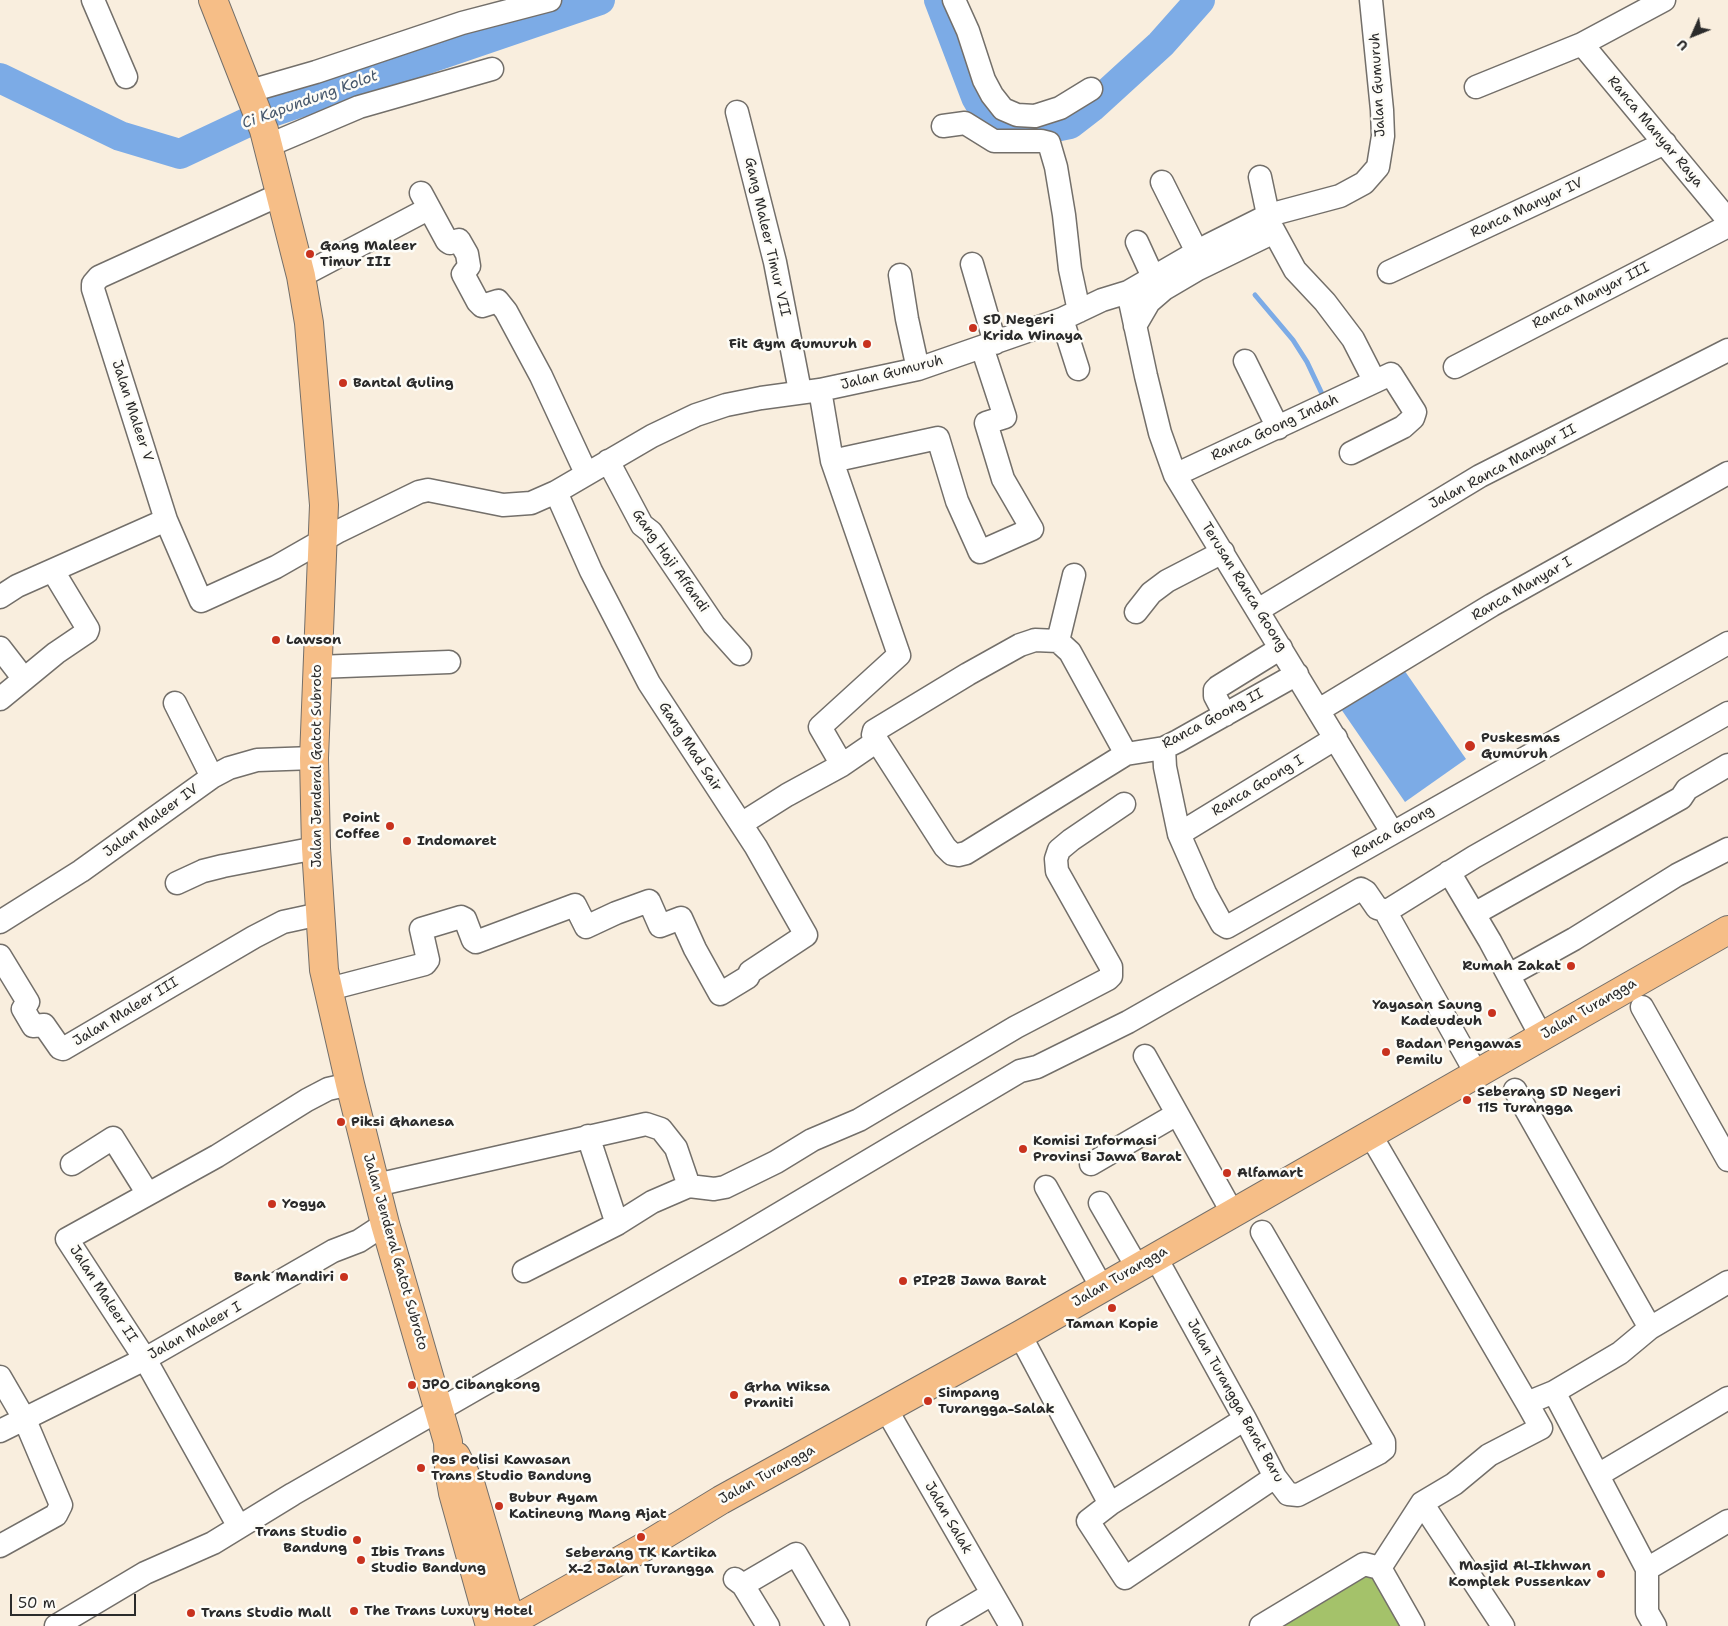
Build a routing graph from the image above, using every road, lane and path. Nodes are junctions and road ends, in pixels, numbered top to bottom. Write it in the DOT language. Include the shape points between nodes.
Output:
graph roads {
  1 [pos="93,0"];
  2 [pos="213,0"];
  3 [pos="550,0"];
  4 [pos="954,0"];
  5 [pos="1371,0"];
  6 [pos="1664,0"];
  7 [pos="1582,44"];
  8 [pos="492,69"];
  9 [pos="126,76"];
  10 [pos="1476,87"];
  11 [pos="1091,89"];
  12 [pos="251,95"];
  13 [pos="737,112"];
  14 [pos="943,126"];
  15 [pos="265,138"];
  16 [pos="1665,143"];
  17 [pos="1260,176"];
  18 [pos="1162,182"];
  19 [pos="279,196"];
  20 [pos="1728,220"];
  21 [pos="1271,224"];
  22 [pos="1728,226"];
  23 [pos="1137,242"];
  24 [pos="1197,252"];
  25 [pos="972,264"];
  26 [pos="1390,272"];
  27 [pos="900,275"];
  28 [pos="301,276"];
  29 [pos="1153,277"];
  30 [pos="1128,292"];
  31 [pos="1078,311"];
  32 [pos="1135,326"];
  33 [pos="989,345"];
  34 [pos="1728,350"];
  35 [pos="1245,361"];
  36 [pos="1455,367"];
  37 [pos="1078,368"];
  38 [pos="918,369"];
  39 [pos="1383,377"];
  40 [pos="810,391"];
  41 [pos="1278,428"];
  42 [pos="1351,453"];
  43 [pos="608,461"];
  44 [pos="832,461"];
  45 [pos="1728,473"];
  46 [pos="586,474"];
  47 [pos="1175,475"];
  48 [pos="556,492"];
  49 [pos="166,520"];
  50 [pos="322,541"];
  51 [pos="1223,552"];
  52 [pos="54,571"];
  53 [pos="1074,575"];
  54 [pos="0,597"];
  55 [pos="1258,610"];
  56 [pos="1136,612"];
  57 [pos="1058,641"];
  58 [pos="1728,643"];
  59 [pos="0,648"];
  60 [pos="1281,648"];
  61 [pos="740,654"];
  62 [pos="449,662"];
  63 [pos="317,667"];
  64 [pos="1297,674"];
  65 [pos="24,679"];
  66 [pos="0,699"];
  67 [pos="175,703"];
  68 [pos="1319,710"];
  69 [pos="1728,713"];
  70 [pos="1225,715"];
  71 [pos="1336,738"];
  72 [pos="877,742"];
  73 [pos="1164,748"];
  74 [pos="1126,754"];
  75 [pos="314,758"];
  76 [pos="842,765"];
  77 [pos="1728,765"];
  78 [pos="212,777"];
  79 [pos="1124,804"];
  80 [pos="741,824"];
  81 [pos="1392,832"];
  82 [pos="1179,834"];
  83 [pos="316,848"];
  84 [pos="1728,849"];
  85 [pos="1449,872"];
  86 [pos="177,883"];
  87 [pos="1387,910"];
  88 [pos="1474,914"];
  89 [pos="310,916"];
  90 [pos="0,922"];
  91 [pos="1728,930"];
  92 [pos="0,956"];
  93 [pos="1509,975"];
  94 [pos="329,989"];
  95 [pos="1642,1007"];
  96 [pos="1541,1036"];
  97 [pos="1145,1056"];
  98 [pos="1476,1073"];
  99 [pos="350,1084"];
  100 [pos="1515,1090"];
  101 [pos="1177,1114"];
  102 [pos="1370,1134"];
  103 [pos="588,1136"];
  104 [pos="1728,1160"];
  105 [pos="72,1164"];
  106 [pos="1091,1164"];
  107 [pos="376,1185"];
  108 [pos="689,1186"];
  109 [pos="1046,1187"];
  110 [pos="148,1194"];
  111 [pos="1100,1203"];
  112 [pos="1232,1212"];
  113 [pos="386,1224"];
  114 [pos="617,1224"];
  115 [pos="1262,1232"];
  116 [pos="1146,1262"];
  117 [pos="524,1271"];
  118 [pos="1728,1282"];
  119 [pos="1102,1288"];
  120 [pos="1650,1328"];
  121 [pos="1020,1335"];
  122 [pos="145,1359"];
  123 [pos="0,1377"];
  124 [pos="1554,1392"];
  125 [pos="1728,1398"];
  126 [pos="1527,1403"];
  127 [pos="439,1410"];
  128 [pos="886,1410"];
  129 [pos="1245,1419"];
  130 [pos="25,1420"];
  131 [pos="0,1431"];
  132 [pos="1598,1475"];
  133 [pos="1275,1477"];
  134 [pos="1422,1503"];
  135 [pos="1110,1504"];
  136 [pos="1728,1521"];
  137 [pos="240,1527"];
  138 [pos="0,1546"];
  139 [pos="1380,1568"];
  140 [pos="1647,1569"];
  141 [pos="992,1594"];
  142 [pos="504,1625"];
  143 [pos="56,1626"];
  144 [pos="768,1626"];
  145 [pos="838,1626"];
  146 [pos="938,1626"];
  147 [pos="1011,1626"];
  148 [pos="1261,1626"];
  149 [pos="1413,1626"];
  150 [pos="1503,1626"];
  151 [pos="1655,1626"];
  1 -- 9 [label="street"];
  2 -- 12 [label="main road, Jalan Jenderal Gatot Subroto"];
  3 -- 12 [label="street" via="462,24"];
  4 -- 11 [label="street" via="984,80 1002,108 1017,115 1035,116 1060,108"];
  5 -- 21 [label="street, Jalan Gumuruh" via="1382,110 1383,136 1378,167 1364,183 1340,196"];
  6 -- 7 [label="street"];
  7 -- 10 [label="street"];
  7 -- 16 [label="street, Ranca Manyar Raya"];
  8 -- 15 [label="street"];
  12 -- 15 [label="main road, Jalan Jenderal Gatot Subroto"];
  13 -- 40 [label="street, Gang Maleer Timur VII"];
  14 -- 31 [label="street" via="965,123 994,141 1042,141 1049,144 1056,168"];
  15 -- 19 [label="main road, Jalan Jenderal Gatot Subroto"];
  16 -- 20 [label="street, Ranca Manyar Raya"];
  16 -- 26 [label="street, Ranca Manyar IV"];
  17 -- 21 [label="street"];
  18 -- 24 [label="street"];
  19 -- 28 [label="main road, Jalan Jenderal Gatot Subroto"];
  19 -- 49 [label="street, Jalan Maleer V" via="99,277 93,284"];
  21 -- 24 [label="street, Jalan Gumuruh"];
  21 -- 32 [label="street" via="1164,289 1149,302"];
  21 -- 39 [label="street" via="1295,270 1325,302"];
  22 -- 36 [label="street, Ranca Manyar III"];
  23 -- 29 [label="street"];
  24 -- 29 [label="street, Jalan Gumuruh"];
  25 -- 33 [label="street"];
  27 -- 38 [label="street"];
  28 -- 46 [label="street" via="425,201 447,241 460,240 470,266 463,274 480,305 498,300 510,318"];
  28 -- 50 [label="main road, Jalan Jenderal Gatot Subroto" via="315,373 324,504"];
  29 -- 30 [label="street, Jalan Gumuruh"];
  30 -- 31 [label="street, Jalan Gumuruh"];
  30 -- 32 [label="street, Terusan Ranca Goong"];
  31 -- 33 [label="street, Jalan Gumuruh"];
  31 -- 37 [label="street"];
  32 -- 47 [label="street, Terusan Ranca Goong" via="1160,433"];
  33 -- 38 [label="street, Jalan Gumuruh"];
  33 -- 44 [label="street" via="1004,417 986,423 1003,479 1032,530 980,552 957,500 938,438"];
  34 -- 55 [label="street, Jalan Ranca Manyar II" via="1480,476"];
  35 -- 41 [label="street"];
  38 -- 40 [label="street, Jalan Gumuruh"];
  39 -- 41 [label="street, Ranca Goong Indah"];
  39 -- 42 [label="street" via="1415,412 1413,418 1403,427"];
  40 -- 43 [label="street, Jalan Gumuruh" via="726,405 696,415"];
  40 -- 44 [label="street, Gang Maleer Timur VII"];
  41 -- 47 [label="street, Ranca Goong Indah"];
  43 -- 46 [label="street, Jalan Gumuruh"];
  43 -- 61 [label="street, Gang Haji Affandi" via="642,525 651,532 714,624"];
  44 -- 76 [label="street, Gang Maleer Timur VII" via="899,655 820,727"];
  45 -- 68 [label="street, Ranca Manyar I" via="1492,605"];
  46 -- 48 [label="street, Jalan Gumuruh"];
  47 -- 51 [label="street, Terusan Ranca Goong"];
  48 -- 50 [label="street, Jalan Gumuruh" via="531,502 503,505 435,491 419,492"];
  48 -- 80 [label="street, Gang Mad Sair" via="591,571 649,683"];
  49 -- 50 [label="street, Jalan Maleer V" via="201,601 276,567"];
  49 -- 52 [label="street"];
  50 -- 63 [label="main road, Jalan Jenderal Gatot Subroto"];
  51 -- 55 [label="street, Terusan Ranca Goong"];
  51 -- 56 [label="street" via="1167,580"];
  52 -- 54 [label="street" via="17,586"];
  52 -- 65 [label="street" via="88,629"];
  53 -- 57 [label="street"];
  55 -- 60 [label="street, Terusan Ranca Goong"];
  57 -- 72 [label="street" via="1035,640 1020,645 876,729 873,735"];
  57 -- 74 [label="street" via="1070,652"];
  58 -- 81 [label="street, Ranca Goong"];
  59 -- 65 [label="street"];
  60 -- 64 [label="street, Terusan Ranca Goong"];
  60 -- 70 [label="street" via="1214,690"];
  62 -- 63 [label="street"];
  63 -- 75 [label="main road, Jalan Jenderal Gatot Subroto"];
  64 -- 68 [label="street, Terusan Ranca Goong"];
  64 -- 70 [label="street, Ranca Goong II"];
  65 -- 66 [label="street"];
  67 -- 78 [label="street"];
  68 -- 71 [label="street, Terusan Ranca Goong"];
  69 -- 85 [label="street"];
  70 -- 73 [label="street, Ranca Goong II"];
  71 -- 81 [label="street, Terusan Ranca Goong"];
  71 -- 82 [label="street, Ranca Goong I"];
  72 -- 74 [label="street" via="944,848 958,855"];
  72 -- 76 [label="street"];
  73 -- 74 [label="street, Ranca Goong II"];
  73 -- 82 [label="street, Ranca Goong"];
  75 -- 78 [label="street, Jalan Maleer IV" via="257,760"];
  75 -- 83 [label="main road, Jalan Jenderal Gatot Subroto"];
  76 -- 80 [label="street"];
  77 -- 88 [label="street" via="1687,789 1681,798"];
  78 -- 90 [label="street, Jalan Maleer IV" via="81,871"];
  79 -- 108 [label="street" via="1071,840 1059,850 1056,859 1057,870 1111,967 1108,979 1016,1027 859,1120 812,1140 776,1162 725,1187"];
  80 -- 94 [label="street, Gang Mad Sair" via="806,933 720,994 681,918 660,926 648,901 586,927 575,905 476,942 462,917 421,929 428,960 425,964"];
  81 -- 82 [label="street, Ranca Goong" via="1228,927 1222,924 1205,893"];
  83 -- 86 [label="street" via="281,852 203,871"];
  83 -- 89 [label="main road, Jalan Jenderal Gatot Subroto"];
  84 -- 93 [label="street" via="1677,875"];
  85 -- 87 [label="street"];
  85 -- 88 [label="street"];
  87 -- 98 [label="street"];
  87 -- 127 [label="street" via="1377,908 1361,889 1128,1022 1037,1068 1020,1071"];
  88 -- 93 [label="street"];
  89 -- 92 [label="street, Jalan Maleer III" via="283,922 254,937 63,1049 44,1025 33,1026 23,1009 28,1002"];
  89 -- 94 [label="main road, Jalan Jenderal Gatot Subroto" via="322,950"];
  91 -- 96 [label="main road, Jalan Turangga"];
  93 -- 96 [label="street"];
  94 -- 99 [label="main road, Jalan Jenderal Gatot Subroto"];
  95 -- 104 [label="street"];
  96 -- 98 [label="main road, Jalan Turangga"];
  97 -- 101 [label="street"];
  98 -- 102 [label="main road, Jalan Turangga"];
  99 -- 107 [label="main road, Jalan Jenderal Gatot Subroto"];
  99 -- 110 [label="street, Jalan Maleer II" via="328,1089 307,1100"];
  100 -- 120 [label="street"];
  101 -- 106 [label="street"];
  101 -- 112 [label="street"];
  102 -- 112 [label="main road, Jalan Turangga"];
  102 -- 126 [label="street"];
  103 -- 107 [label="street"];
  103 -- 108 [label="street" via="637,1125 657,1126 676,1148"];
  103 -- 114 [label="street"];
  105 -- 110 [label="street" via="112,1138"];
  107 -- 113 [label="main road, Jalan Jenderal Gatot Subroto"];
  108 -- 114 [label="street" via="652,1202"];
  109 -- 119 [label="street"];
  110 -- 122 [label="street, Jalan Maleer II" via="67,1239"];
  111 -- 116 [label="street, Jalan Turangga Barat Baru"];
  112 -- 116 [label="main road, Jalan Turangga"];
  113 -- 122 [label="street, Jalan Maleer I" via="334,1250"];
  113 -- 127 [label="main road, Jalan Jenderal Gatot Subroto"];
  114 -- 117 [label="street"];
  115 -- 133 [label="street, Jalan Turangga Barat Baru" via="1384,1442 1384,1449 1379,1454 1298,1494 1288,1494"];
  116 -- 119 [label="main road, Jalan Turangga"];
  116 -- 129 [label="street, Jalan Turangga Barat Baru"];
  118 -- 120 [label="street"];
  119 -- 121 [label="main road, Jalan Turangga"];
  120 -- 124 [label="street" via="1620,1353"];
  121 -- 128 [label="main road, Jalan Turangga"];
  121 -- 135 [label="street"];
  122 -- 130 [label="street, Jalan Maleer I"];
  122 -- 137 [label="street, Jalan Maleer II"];
  123 -- 130 [label="street"];
  124 -- 126 [label="street"];
  124 -- 132 [label="street"];
  125 -- 132 [label="street"];
  126 -- 134 [label="street" via="1541,1428 1489,1455 1454,1484"];
  127 -- 137 [label="street"];
  127 -- 142 [label="main road, Jalan Jenderal Gatot Subroto" via="448,1442 471,1486"];
  128 -- 141 [label="street, Jalan Salak"];
  128 -- 142 [label="main road, Jalan Turangga"];
  129 -- 133 [label="street, Jalan Turangga Barat Baru"];
  129 -- 135 [label="street"];
  130 -- 131 [label="street, Jalan Maleer I"];
  130 -- 138 [label="street" via="61,1507 56,1515"];
  132 -- 140 [label="street"];
  133 -- 135 [label="street" via="1125,1578 1088,1521"];
  134 -- 139 [label="street"];
  134 -- 150 [label="street"];
  136 -- 140 [label="street"];
  137 -- 143 [label="street" via="146,1573"];
  139 -- 148 [label="street" via="1364,1564"];
  139 -- 149 [label="street"];
  140 -- 151 [label="street" via="1647,1612"];
  141 -- 146 [label="street"];
  141 -- 147 [label="street, Jalan Salak"];
  144 -- 145 [label="street" via="739,1582 796,1554"];
}
